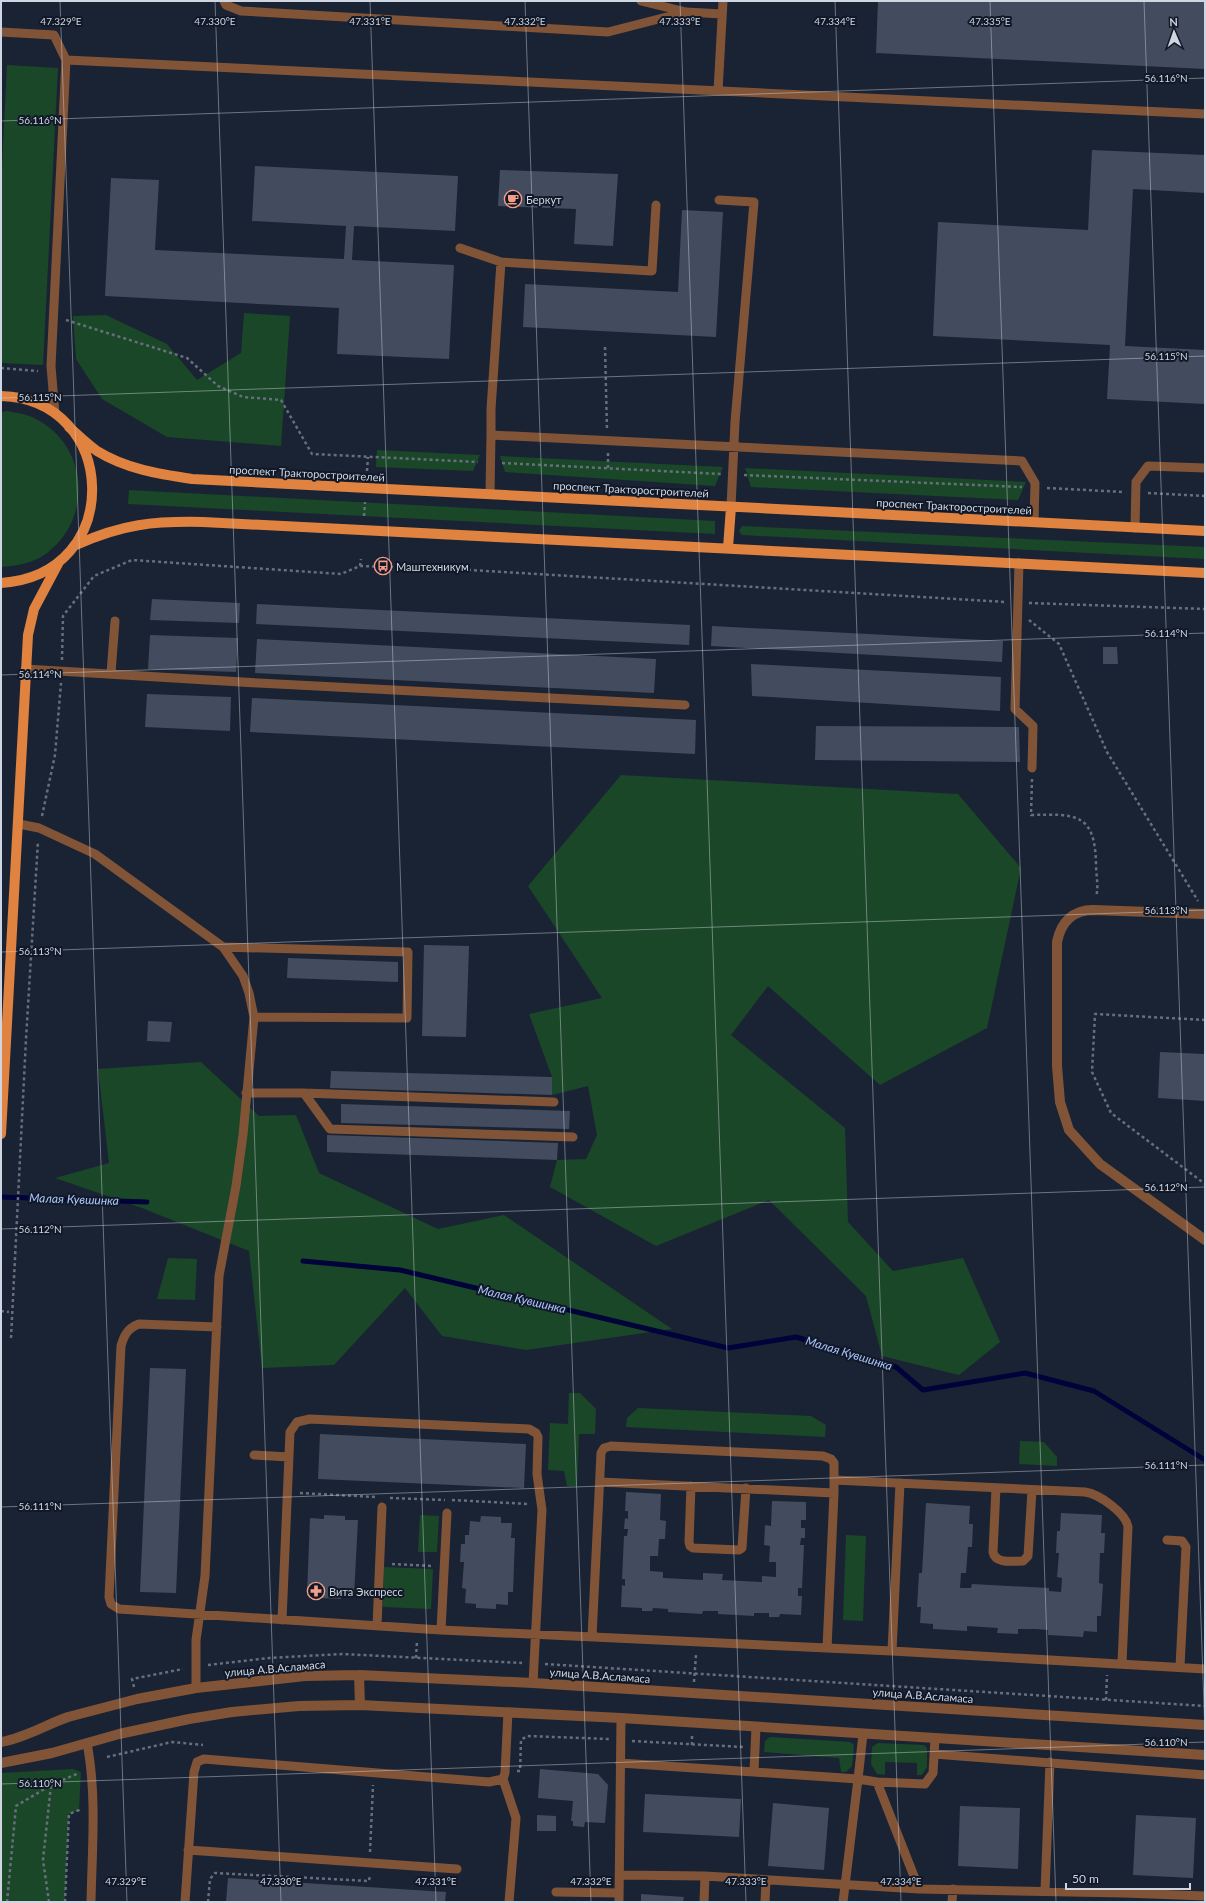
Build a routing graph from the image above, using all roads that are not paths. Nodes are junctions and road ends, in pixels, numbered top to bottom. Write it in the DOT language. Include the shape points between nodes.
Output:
graph roads {
  1 [pos="224,1"];
  2 [pos="641,1"];
  3 [pos="723,1"];
  4 [pos="686,12"];
  5 [pos="722,14"];
  6 [pos="1,32"];
  7 [pos="66,60"];
  8 [pos="718,90"];
  9 [pos="1205,114"];
  10 [pos="719,200"];
  11 [pos="656,205"];
  12 [pos="460,248"];
  13 [pos="501,262"];
  14 [pos="1,396"];
  15 [pos="55,414"];
  16 [pos="69,427"];
  17 [pos="491,435"];
  18 [pos="734,446"];
  19 [pos="1205,468"];
  20 [pos="490,494"];
  21 [pos="731,507"];
  22 [pos="1034,522"];
  23 [pos="1134,528"];
  24 [pos="1205,531"];
  25 [pos="76,545"];
  26 [pos="728,548"];
  27 [pos="59,562"];
  28 [pos="1019,563"];
  29 [pos="1205,573"];
  30 [pos="1,583"];
  31 [pos="115,621"];
  32 [pos="25,669"];
  33 [pos="111,673"];
  34 [pos="685,705"];
  35 [pos="1032,768"];
  36 [pos="19,824"];
  37 [pos="1203,910"];
  38 [pos="223,947"];
  39 [pos="254,1017"];
  40 [pos="246,1093"];
  41 [pos="304,1093"];
  42 [pos="554,1102"];
  43 [pos="1,1134"];
  44 [pos="573,1136"];
  45 [pos="1205,1240"];
  46 [pos="217,1327"];
  47 [pos="254,1455"];
  48 [pos="289,1457"];
  49 [pos="834,1480"];
  50 [pos="600,1482"];
  51 [pos="900,1483"];
  52 [pos="691,1486"];
  53 [pos="746,1488"];
  54 [pos="996,1488"];
  55 [pos="1032,1490"];
  56 [pos="834,1493"];
  57 [pos="382,1507"];
  58 [pos="447,1513"];
  59 [pos="1167,1540"];
  60 [pos="200,1614"];
  61 [pos="282,1620"];
  62 [pos="377,1626"];
  63 [pos="442,1630"];
  64 [pos="536,1635"];
  65 [pos="592,1637"];
  66 [pos="826,1648"];
  67 [pos="892,1651"];
  68 [pos="1122,1663"];
  69 [pos="1180,1667"];
  70 [pos="1205,1669"];
  71 [pos="359,1675"];
  72 [pos="533,1683"];
  73 [pos="196,1688"];
  74 [pos="360,1705"];
  75 [pos="508,1712"];
  76 [pos="621,1718"];
  77 [pos="1205,1725"];
  78 [pos="756,1727"];
  79 [pos="863,1734"];
  80 [pos="936,1738"];
  81 [pos="1,1742"];
  82 [pos="86,1743"];
  83 [pos="934,1754"];
  84 [pos="1205,1755"];
  85 [pos="1,1762"];
  86 [pos="1050,1762"];
  87 [pos="620,1763"];
  88 [pos="754,1772"];
  89 [pos="504,1774"];
  90 [pos="1205,1775"];
  91 [pos="858,1780"];
  92 [pos="877,1782"];
  93 [pos="188,1850"];
  94 [pos="457,1869"];
  95 [pos="620,1875"];
  96 [pos="705,1876"];
  97 [pos="766,1880"];
  98 [pos="844,1885"];
  99 [pos="919,1889"];
  100 [pos="953,1889"];
  101 [pos="1045,1891"];
  102 [pos="556,1892"];
  103 [pos="1205,1896"];
  104 [pos="599,1897"];
  105 [pos="1125,1897"];
  106 [pos="619,1898"];
  107 [pos="91,1902"];
  108 [pos="185,1902"];
  109 [pos="509,1902"];
  110 [pos="704,1902"];
  111 [pos="764,1902"];
  112 [pos="843,1902"];
  113 [pos="952,1902"];
  1 -- 4 [label="lane" via="226,5 241,11 608,32"];
  2 -- 4 [label="lane"];
  3 -- 5 [label="lane"];
  4 -- 5 [label="lane"];
  5 -- 8 [label="lane"];
  6 -- 7 [label="lane" via="54,35"];
  7 -- 8 [label="lane"];
  7 -- 15 [label="lane" via="51,372"];
  8 -- 9 [label="lane"];
  10 -- 18 [label="lane" via="754,202"];
  11 -- 13 [label="lane" via="652,271"];
  12 -- 13 [label="lane"];
  13 -- 17 [label="lane"];
  14 -- 15 [label="main road" via="13,396 35,403"];
  15 -- 16 [label="main road"];
  16 -- 20 [label="main road, проспект Тракторостроителей" via="96,450 120,463 153,473 192,479"];
  16 -- 25 [label="main road" via="84,448 92,472 93,497 88,522"];
  17 -- 18 [label="lane"];
  17 -- 20 [label="lane"];
  18 -- 21 [label="lane"];
  18 -- 22 [label="lane" via="1022,461 1035,483"];
  19 -- 23 [label="lane" via="1148,466 1136,482"];
  20 -- 21 [label="main road, проспект Тракторостроителей"];
  21 -- 22 [label="main road, проспект Тракторостроителей"];
  21 -- 26 [label="main road"];
  22 -- 23 [label="main road, проспект Тракторостроителей"];
  23 -- 24 [label="main road, проспект Тракторостроителей"];
  25 -- 26 [label="main road" via="101,533 137,524 167,521"];
  25 -- 27 [label="main road"];
  26 -- 28 [label="main road"];
  27 -- 30 [label="main road" via="39,575 16,582"];
  27 -- 32 [label="main road" via="34,609"];
  28 -- 29 [label="main road"];
  28 -- 35 [label="lane" via="1015,709 1034,726"];
  31 -- 33 [label="lane"];
  32 -- 33 [label="lane"];
  32 -- 36 [label="main road"];
  33 -- 34 [label="lane"];
  36 -- 38 [label="lane" via="39,828 95,854"];
  36 -- 43 [label="main road"];
  37 -- 45 [label="street" via="1093,910 1080,912 1068,919 1059,933 1057,942 1057,1066 1060,1102 1069,1130 1100,1164"];
  38 -- 39 [label="lane" via="242,976"];
  38 -- 39 [label="lane" via="408,952 407,1018"];
  39 -- 40 [label="lane"];
  40 -- 41 [label="lane"];
  40 -- 46 [label="lane" via="236,1186 220,1270"];
  41 -- 42 [label="lane"];
  41 -- 44 [label="lane" via="330,1129"];
  46 -- 60 [label="lane" via="205,1576"];
  46 -- 60 [label="lane" via="139,1324 126,1332 121,1346 109,1600 119,1609"];
  47 -- 48 [label="lane"];
  48 -- 61 [label="lane"];
  48 -- 64 [label="lane" via="290,1432 297,1422 302,1420 533,1431 538,1437 537,1474 541,1504"];
  49 -- 50 [label="lane" via="834,1463 823,1456 612,1446 604,1448 601,1453"];
  49 -- 51 [label="lane"];
  49 -- 56 [label="lane"];
  50 -- 52 [label="lane"];
  50 -- 65 [label="lane"];
  51 -- 54 [label="lane"];
  51 -- 67 [label="lane"];
  52 -- 53 [label="lane"];
  52 -- 53 [label="lane" via="689,1544 693,1548 708,1549 742,1548"];
  53 -- 56 [label="lane"];
  54 -- 55 [label="lane"];
  54 -- 55 [label="lane" via="993,1552 998,1560 1023,1561 1028,1556"];
  55 -- 68 [label="lane" via="1095,1494 1126,1520 1128,1531"];
  56 -- 66 [label="lane"];
  57 -- 62 [label="lane"];
  58 -- 63 [label="lane"];
  59 -- 69 [label="lane" via="1182,1541 1186,1547"];
  60 -- 61 [label="lane"];
  60 -- 73 [label="lane" via="195,1647"];
  61 -- 62 [label="lane"];
  62 -- 63 [label="lane"];
  63 -- 64 [label="lane"];
  64 -- 65 [label="lane"];
  64 -- 72 [label="lane"];
  65 -- 66 [label="lane"];
  66 -- 67 [label="lane"];
  67 -- 68 [label="lane"];
  68 -- 69 [label="lane"];
  69 -- 70 [label="lane"];
  71 -- 72 [label="street, улица А.В.Асламаса"];
  71 -- 73 [label="street, улица А.В.Асламаса" via="297,1677"];
  71 -- 74 [label="street"];
  72 -- 77 [label="street, улица А.В.Асламаса"];
  73 -- 81 [label="street, улица А.В.Асламаса" via="137,1699 68,1717 23,1737"];
  74 -- 75 [label="street"];
  74 -- 82 [label="street" via="299,1706 225,1713 145,1727"];
  75 -- 76 [label="street"];
  75 -- 89 [label="lane"];
  76 -- 78 [label="street"];
  76 -- 87 [label="lane"];
  78 -- 79 [label="street"];
  78 -- 88 [label="lane"];
  79 -- 80 [label="street"];
  79 -- 91 [label="lane"];
  80 -- 83 [label="lane"];
  80 -- 84 [label="street"];
  82 -- 85 [label="street" via="52,1753"];
  82 -- 107 [label="lane" via="91,1766 92,1797"];
  83 -- 86 [label="lane"];
  83 -- 92 [label="lane" via="933,1773 924,1784"];
  86 -- 90 [label="lane"];
  86 -- 101 [label="lane"];
  87 -- 88 [label="lane"];
  87 -- 95 [label="lane"];
  88 -- 91 [label="lane"];
  89 -- 93 [label="lane" via="489,1782 204,1758 196,1762"];
  89 -- 109 [label="lane" via="516,1818"];
  91 -- 92 [label="lane"];
  91 -- 98 [label="lane"];
  92 -- 99 [label="lane"];
  93 -- 94 [label="lane"];
  93 -- 108 [label="lane"];
  95 -- 96 [label="lane"];
  95 -- 106 [label="lane"];
  96 -- 97 [label="lane"];
  96 -- 110 [label="lane"];
  97 -- 98 [label="lane"];
  97 -- 111 [label="lane"];
  98 -- 99 [label="lane"];
  98 -- 112 [label="lane"];
  99 -- 100 [label="lane"];
  100 -- 101 [label="lane"];
  100 -- 113 [label="lane"];
  101 -- 105 [label="lane"];
  102 -- 104 [label="lane"];
  103 -- 105 [label="lane"];
  104 -- 106 [label="lane"];
}
